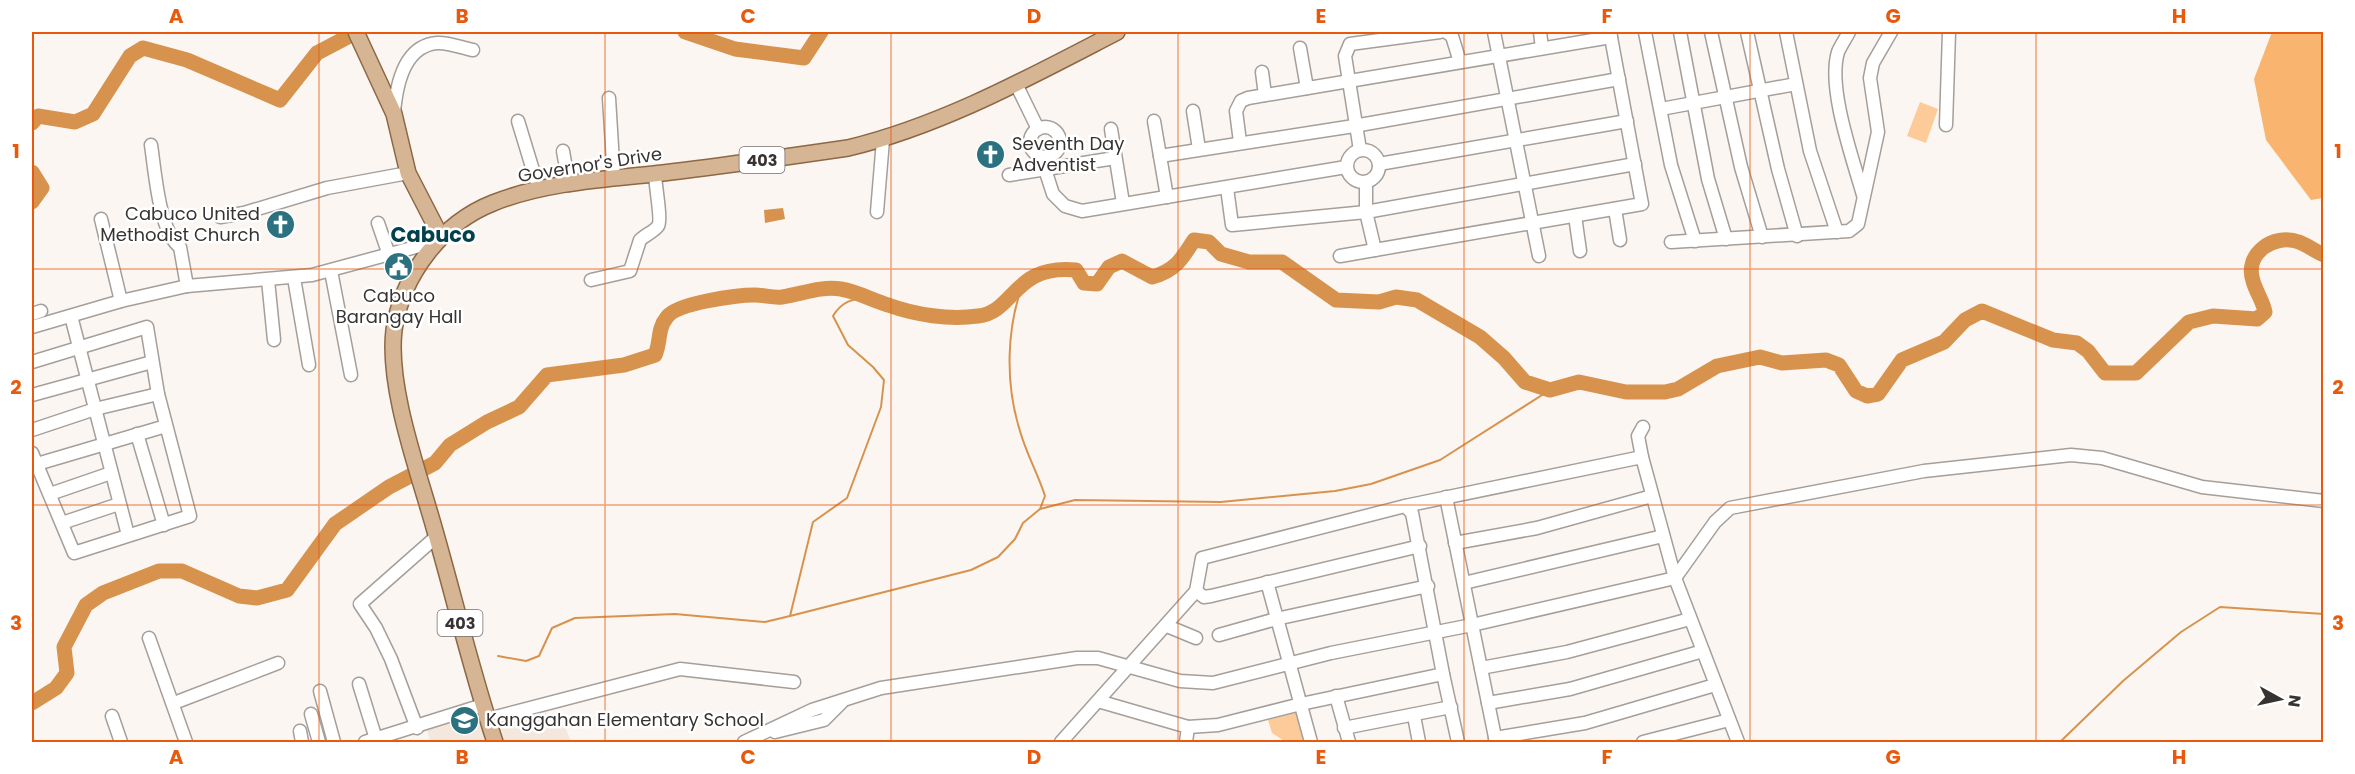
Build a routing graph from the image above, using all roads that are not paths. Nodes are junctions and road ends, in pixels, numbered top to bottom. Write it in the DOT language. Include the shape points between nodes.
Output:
graph roads {
  1 [pos="356,32"];
  2 [pos="1117,32"];
  3 [pos="1440,32"];
  4 [pos="1446,32"];
  5 [pos="1494,32"];
  6 [pos="1540,32"];
  7 [pos="1645,32"];
  8 [pos="1680,32"];
  9 [pos="1711,32"];
  10 [pos="1747,32"];
  11 [pos="1786,32"];
  12 [pos="1849,32"];
  13 [pos="1892,32"];
  14 [pos="1949,32"];
  15 [pos="1610,34"];
  16 [pos="1300,48"];
  17 [pos="1542,48"];
  18 [pos="473,50"];
  19 [pos="1500,56"];
  20 [pos="1460,62"];
  21 [pos="1262,72"];
  22 [pos="1619,79"];
  23 [pos="1349,81"];
  24 [pos="1016,84"];
  25 [pos="1797,84"];
  26 [pos="1307,88"];
  27 [pos="1761,90"];
  28 [pos="1265,95"];
  29 [pos="1508,97"];
  30 [pos="1725,97"];
  31 [pos="609,98"];
  32 [pos="1694,103"];
  33 [pos="1661,109"];
  34 [pos="1192,111"];
  35 [pos="394,114"];
  36 [pos="518,121"];
  37 [pos="1154,121"];
  38 [pos="1627,122"];
  39 [pos="1946,125"];
  40 [pos="1354,126"];
  41 [pos="1038,129"];
  42 [pos="1111,129"];
  43 [pos="884,140"];
  44 [pos="1517,140"];
  45 [pos="1240,142"];
  46 [pos="151,145"];
  47 [pos="1199,148"];
  48 [pos="1360,150"];
  49 [pos="563,151"];
  50 [pos="1047,156"];
  51 [pos="1160,156"];
  52 [pos="1115,158"];
  53 [pos="1379,164"];
  54 [pos="1635,164"];
  55 [pos="1346,167"];
  56 [pos="408,173"];
  57 [pos="1049,173"];
  58 [pos="655,174"];
  59 [pos="1009,175"];
  60 [pos="614,179"];
  61 [pos="1366,182"];
  62 [pos="1526,183"];
  63 [pos="569,185"];
  64 [pos="1227,188"];
  65 [pos="539,190"];
  66 [pos="1864,196"];
  67 [pos="1167,197"];
  68 [pos="1123,203"];
  69 [pos="1615,208"];
  70 [pos="877,212"];
  71 [pos="1366,212"];
  72 [pos="1575,216"];
  73 [pos="220,217"];
  74 [pos="101,219"];
  75 [pos="378,223"];
  76 [pos="1534,223"];
  77 [pos="1837,232"];
  78 [pos="1797,236"];
  79 [pos="1762,237"];
  80 [pos="440,239"];
  81 [pos="1726,239"];
  82 [pos="1620,240"];
  83 [pos="1695,241"];
  84 [pos="1671,242"];
  85 [pos="1375,250"];
  86 [pos="1580,251"];
  87 [pos="389,255"];
  88 [pos="1340,256"];
  89 [pos="1539,256"];
  90 [pos="331,271"];
  91 [pos="294,278"];
  92 [pos="268,280"];
  93 [pos="591,280"];
  94 [pos="187,286"];
  95 [pos="121,301"];
  96 [pos="70,316"];
  97 [pos="32,327"];
  98 [pos="274,340"];
  99 [pos="79,349"];
  100 [pos="32,362"];
  101 [pos="153,362"];
  102 [pos="309,365"];
  103 [pos="351,375"];
  104 [pos="87,379"];
  105 [pos="158,394"];
  106 [pos="32,395"];
  107 [pos="95,409"];
  108 [pos="166,426"];
  109 [pos="1643,427"];
  110 [pos="32,430"];
  111 [pos="137,434"];
  112 [pos="105,443"];
  113 [pos="1642,457"];
  114 [pos="34,459"];
  115 [pos="111,473"];
  116 [pos="50,494"];
  117 [pos="1652,496"];
  118 [pos="1446,497"];
  119 [pos="2324,501"];
  120 [pos="119,504"];
  121 [pos="1405,506"];
  122 [pos="62,524"];
  123 [pos="164,525"];
  124 [pos="128,535"];
  125 [pos="1663,536"];
  126 [pos="436,537"];
  127 [pos="1455,543"];
  128 [pos="1420,546"];
  129 [pos="1675,578"];
  130 [pos="1267,582"];
  131 [pos="1464,583"];
  132 [pos="1428,586"];
  133 [pos="1196,591"];
  134 [pos="1276,619"];
  135 [pos="1690,619"];
  136 [pos="1472,625"];
  137 [pos="1167,626"];
  138 [pos="1434,631"];
  139 [pos="1219,636"];
  140 [pos="149,638"];
  141 [pos="1196,638"];
  142 [pos="1703,651"];
  143 [pos="278,663"];
  144 [pos="1290,665"];
  145 [pos="1127,668"];
  146 [pos="1481,668"];
  147 [pos="1443,674"];
  148 [pos="794,682"];
  149 [pos="359,684"];
  150 [pos="1715,685"];
  151 [pos="320,691"];
  152 [pos="1336,696"];
  153 [pos="1098,701"];
  154 [pos="174,703"];
  155 [pos="1488,703"];
  156 [pos="1300,704"];
  157 [pos="1451,707"];
  158 [pos="485,712"];
  159 [pos="311,714"];
  160 [pos="112,716"];
  161 [pos="1414,716"];
  162 [pos="1729,720"];
  163 [pos="1188,727"];
  164 [pos="417,728"];
  165 [pos="1344,728"];
  166 [pos="392,739"];
  167 [pos="1496,740"];
  168 [pos="370,741"];
  169 [pos="121,742"];
  170 [pos="186,742"];
  171 [pos="319,742"];
  172 [pos="334,742"];
  173 [pos="495,742"];
  174 [pos="744,742"];
  175 [pos="1061,742"];
  176 [pos="1186,742"];
  177 [pos="1311,742"];
  178 [pos="1349,742"];
  179 [pos="1419,742"];
  180 [pos="1458,742"];
  181 [pos="1643,742"];
  182 [pos="1737,742"];
  1 -- 35 [label="main road"];
  2 -- 24 [label="main road, Governor's Drive / 403"];
  3 -- 23 [label="street" via="1350,44 1345,56"];
  4 -- 20 [label="street" via="1452,36"];
  5 -- 19 [label="street"];
  6 -- 17 [label="street"];
  7 -- 33 [label="street"];
  8 -- 32 [label="street"];
  9 -- 30 [label="street"];
  10 -- 27 [label="street"];
  11 -- 25 [label="street"];
  12 -- 66 [label="street" via="1838,52 1837,81 1840,111"];
  13 -- 66 [label="street" via="1873,63 1869,78 1878,132"];
  14 -- 39 [label="street"];
  15 -- 17 [label="street"];
  15 -- 22 [label="street"];
  16 -- 26 [label="street"];
  17 -- 19 [label="street"];
  18 -- 35 [label="street" via="437,42 420,50 401,69"];
  19 -- 20 [label="street"];
  19 -- 29 [label="street"];
  20 -- 23 [label="street"];
  21 -- 28 [label="street"];
  22 -- 29 [label="street"];
  22 -- 38 [label="street"];
  23 -- 26 [label="street"];
  23 -- 40 [label="street"];
  24 -- 41 [label="street"];
  24 -- 43 [label="main road, Governor's Drive / 403"];
  25 -- 27 [label="street"];
  25 -- 77 [label="street" via="1810,151"];
  26 -- 28 [label="street"];
  27 -- 30 [label="street"];
  27 -- 78 [label="street"];
  28 -- 45 [label="street" via="1248,98 1238,105"];
  29 -- 40 [label="street"];
  29 -- 44 [label="street"];
  30 -- 32 [label="street"];
  30 -- 79 [label="street"];
  31 -- 60 [label="street"];
  32 -- 33 [label="street"];
  32 -- 81 [label="street" via="1708,179"];
  33 -- 83 [label="street" via="1671,165"];
  34 -- 47 [label="street"];
  35 -- 56 [label="main road"];
  36 -- 65 [label="street"];
  37 -- 51 [label="street"];
  38 -- 44 [label="street"];
  38 -- 54 [label="street"];
  40 -- 45 [label="street"];
  40 -- 48 [label="street"];
  41 -- 50 [label="street" via="1031,136 1030,147"];
  41 -- 50 [label="street" via="1051,129 1058,134 1059,147"];
  42 -- 52 [label="street"];
  43 -- 58 [label="main road, Governor's Drive / 403"];
  43 -- 70 [label="street"];
  44 -- 53 [label="street"];
  44 -- 62 [label="street"];
  45 -- 47 [label="street"];
  46 -- 94 [label="street" via="158,195 171,241 180,247"];
  47 -- 51 [label="street"];
  48 -- 53 [label="street" via="1369,150"];
  48 -- 55 [label="street" via="1348,159"];
  49 -- 63 [label="street"];
  50 -- 57 [label="street"];
  51 -- 67 [label="street"];
  52 -- 57 [label="street"];
  52 -- 68 [label="street"];
  53 -- 61 [label="street" via="1374,179"];
  54 -- 62 [label="street"];
  54 -- 69 [label="street" via="1642,204"];
  55 -- 61 [label="street" via="1357,182"];
  55 -- 64 [label="street"];
  56 -- 73 [label="street" via="327,188"];
  56 -- 80 [label="main road"];
  57 -- 59 [label="street"];
  57 -- 68 [label="street" via="1053,194 1065,206 1082,211"];
  58 -- 60 [label="main road, Governor's Drive / 403"];
  58 -- 93 [label="street" via="661,221 657,228 640,240 630,271"];
  60 -- 63 [label="main road, Governor's Drive / 403"];
  61 -- 71 [label="street"];
  62 -- 71 [label="street"];
  62 -- 76 [label="street"];
  63 -- 65 [label="main road, Governor's Drive / 403"];
  64 -- 67 [label="street"];
  64 -- 71 [label="street" via="1232,225"];
  65 -- 80 [label="main road, Governor's Drive / 403" via="484,207"];
  66 -- 77 [label="street" via="1858,224 1849,231"];
  67 -- 68 [label="street"];
  69 -- 72 [label="street"];
  69 -- 82 [label="street"];
  71 -- 85 [label="street"];
  72 -- 76 [label="street"];
  72 -- 86 [label="street"];
  74 -- 95 [label="street"];
  75 -- 87 [label="street"];
  76 -- 85 [label="street"];
  76 -- 89 [label="street"];
  77 -- 78 [label="street"];
  78 -- 79 [label="street"];
  79 -- 81 [label="street"];
  80 -- 87 [label="street"];
  80 -- 126 [label="main road, Governor's Drive / 403" via="409,284 393,337 395,377"];
  81 -- 83 [label="street"];
  83 -- 84 [label="street"];
  85 -- 88 [label="street"];
  87 -- 90 [label="street"];
  90 -- 91 [label="street"];
  90 -- 103 [label="street"];
  91 -- 92 [label="street"];
  91 -- 102 [label="street"];
  92 -- 94 [label="street"];
  92 -- 98 [label="street"];
  94 -- 95 [label="street"];
  95 -- 96 [label="street"];
  96 -- 97 [label="street"];
  96 -- 99 [label="street"];
  99 -- 100 [label="street"];
  99 -- 101 [label="street" via="147,327"];
  99 -- 104 [label="street"];
  101 -- 104 [label="street"];
  101 -- 105 [label="street"];
  104 -- 106 [label="street"];
  104 -- 107 [label="street"];
  105 -- 107 [label="street"];
  105 -- 108 [label="street"];
  107 -- 110 [label="street"];
  107 -- 112 [label="street"];
  108 -- 111 [label="street"];
  108 -- 123 [label="street" via="190,516"];
  109 -- 113 [label="street" via="1638,436"];
  111 -- 112 [label="street"];
  111 -- 123 [label="street"];
  112 -- 114 [label="street"];
  112 -- 115 [label="street"];
  113 -- 117 [label="street"];
  113 -- 118 [label="street"];
  114 -- 116 [label="street"];
  115 -- 116 [label="street"];
  115 -- 120 [label="street"];
  116 -- 122 [label="street"];
  117 -- 125 [label="street"];
  117 -- 127 [label="street" via="1538,528"];
  118 -- 121 [label="street"];
  118 -- 127 [label="street"];
  119 -- 129 [label="street" via="2202,487 2103,458 2072,455 1971,465 1730,508 1715,522"];
  120 -- 122 [label="street"];
  120 -- 124 [label="street"];
  121 -- 128 [label="street" via="1412,513"];
  121 -- 133 [label="street" via="1206,555 1200,561"];
  122 -- 124 [label="street" via="74,553"];
  123 -- 124 [label="street"];
  125 -- 129 [label="street"];
  125 -- 131 [label="street"];
  126 -- 158 [label="main road, Governor's Drive / 403"];
  126 -- 164 [label="street" via="360,604 391,658"];
  127 -- 131 [label="street"];
  128 -- 130 [label="street"];
  128 -- 132 [label="street"];
  129 -- 135 [label="street"];
  129 -- 136 [label="street"];
  130 -- 133 [label="street" via="1204,597"];
  130 -- 134 [label="street"];
  131 -- 136 [label="street"];
  132 -- 134 [label="street"];
  132 -- 138 [label="street"];
  133 -- 137 [label="street"];
  134 -- 139 [label="street"];
  134 -- 144 [label="street"];
  135 -- 142 [label="street"];
  135 -- 146 [label="street" via="1567,652"];
  136 -- 138 [label="street"];
  136 -- 146 [label="street"];
  137 -- 141 [label="street"];
  137 -- 145 [label="street"];
  138 -- 144 [label="street"];
  138 -- 147 [label="street"];
  140 -- 154 [label="street"];
  142 -- 150 [label="street"];
  142 -- 155 [label="street" via="1570,688"];
  143 -- 154 [label="street"];
  144 -- 145 [label="street" via="1213,683 1180,681"];
  144 -- 156 [label="street"];
  145 -- 153 [label="street"];
  145 -- 174 [label="street" via="1098,658 1077,658 881,688 843,701 824,720"];
  146 -- 155 [label="street"];
  147 -- 152 [label="street"];
  147 -- 157 [label="street"];
  148 -- 158 [label="street" via="680,669"];
  149 -- 168 [label="street"];
  150 -- 162 [label="street"];
  150 -- 167 [label="street" via="1585,723"];
  151 -- 172 [label="street"];
  152 -- 156 [label="street"];
  152 -- 165 [label="street"];
  153 -- 163 [label="street"];
  153 -- 175 [label="street"];
  154 -- 170 [label="street"];
  155 -- 167 [label="street"];
  156 -- 163 [label="street" via="1218,726"];
  156 -- 177 [label="street"];
  157 -- 161 [label="street"];
  157 -- 180 [label="street"];
  158 -- 164 [label="street"];
  158 -- 173 [label="main road, Governor's Drive / 403"];
  159 -- 171 [label="street"];
  160 -- 169 [label="street"];
  161 -- 165 [label="street"];
  161 -- 179 [label="street"];
  162 -- 181 [label="street"];
  162 -- 182 [label="street"];
  163 -- 176 [label="street"];
  164 -- 166 [label="street"];
  165 -- 178 [label="street"];
  166 -- 168 [label="street"];
}
